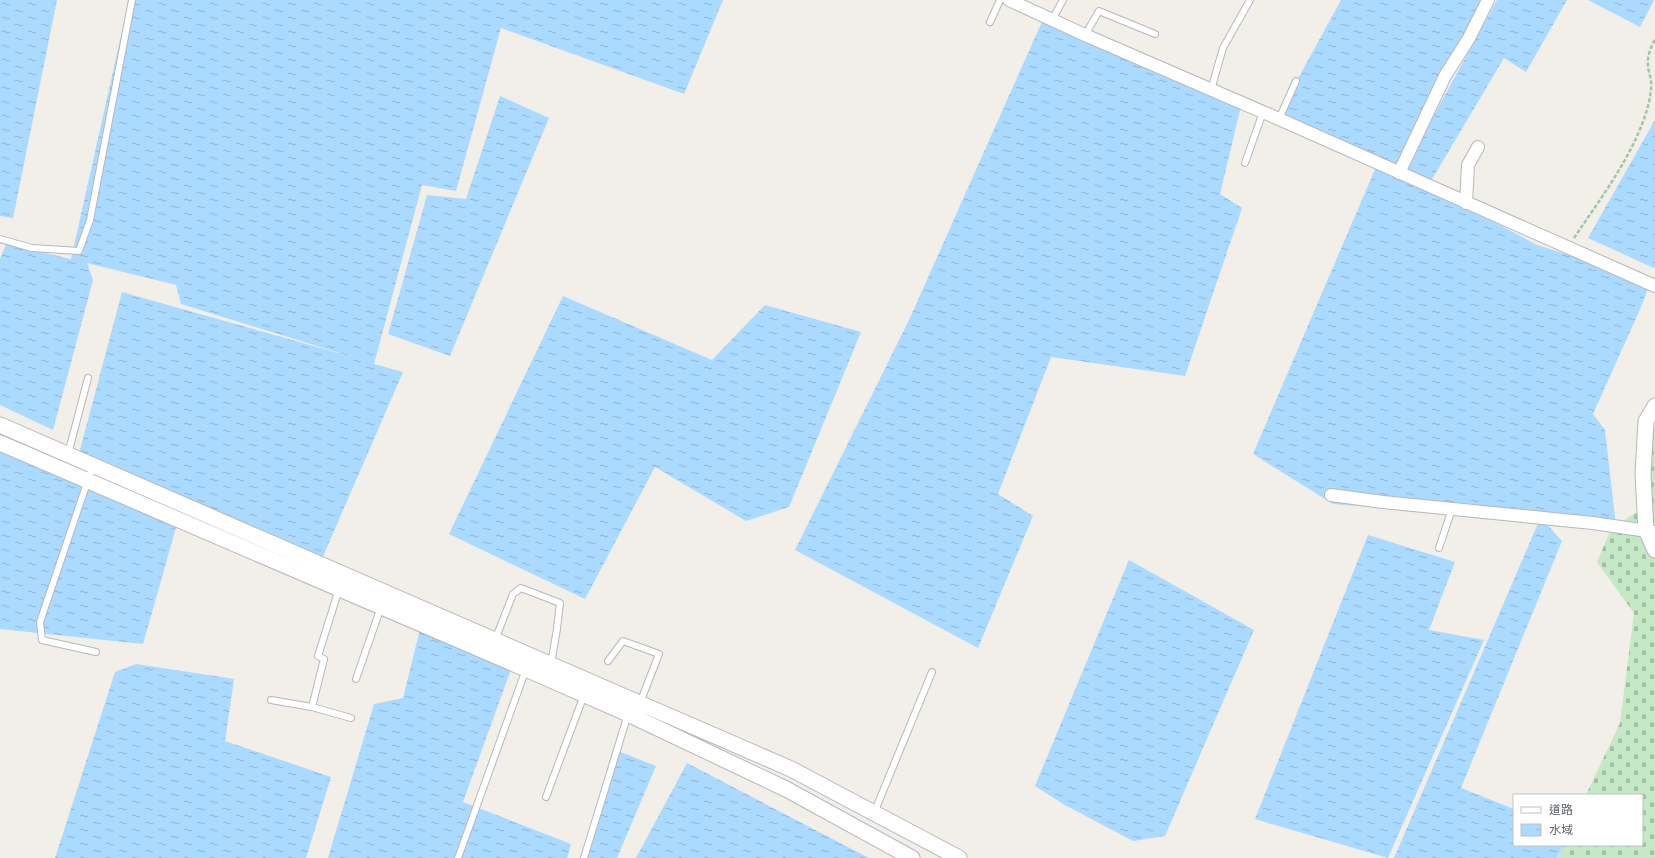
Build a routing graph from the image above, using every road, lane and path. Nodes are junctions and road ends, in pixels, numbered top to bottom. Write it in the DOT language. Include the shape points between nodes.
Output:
graph roads {
  1 [pos="132,0"];
  2 [pos="1000,0"];
  3 [pos="1009,0"];
  4 [pos="1063,0"];
  5 [pos="1250,0"];
  6 [pos="1488,0"];
  7 [pos="1052,20"];
  8 [pos="990,22"];
  9 [pos="1155,34"];
  10 [pos="1085,36"];
  11 [pos="1655,39"];
  12 [pos="1296,81"];
  13 [pos="1211,90"];
  14 [pos="1264,112"];
  15 [pos="1279,119"];
  16 [pos="1478,147"];
  17 [pos="1245,163"];
  18 [pos="1399,173"];
  19 [pos="1466,203"];
  20 [pos="0,239"];
  21 [pos="1567,248"];
  22 [pos="1655,286"];
  23 [pos="88,378"];
  24 [pos="1655,406"];
  25 [pos="0,425"];
  26 [pos="0,443"];
  27 [pos="68,454"];
  28 [pos="93,465"];
  29 [pos="89,481"];
  30 [pos="1331,494"];
  31 [pos="1452,509"];
  32 [pos="1651,531"];
  33 [pos="1439,548"];
  34 [pos="1655,550"];
  35 [pos="339,589"];
  36 [pos="381,607"];
  37 [pos="495,640"];
  38 [pos="96,652"];
  39 [pos="608,661"];
  40 [pos="551,664"];
  41 [pos="526,669"];
  42 [pos="932,672"];
  43 [pos="356,679"];
  44 [pos="584,695"];
  45 [pos="271,700"];
  46 [pos="640,703"];
  47 [pos="312,707"];
  48 [pos="628,714"];
  49 [pos="351,718"];
  50 [pos="546,797"];
  51 [pos="874,813"];
  52 [pos="458,858"];
  53 [pos="584,858"];
  54 [pos="912,858"];
  55 [pos="959,858"];
  1 -- 20 [label="lane" via="90,220 79,251 32,248"];
  2 -- 8 [label="lane"];
  3 -- 7 [label="street"];
  4 -- 7 [label="lane"];
  5 -- 13 [label="lane" via="1223,48"];
  6 -- 18 [label="street" via="1469,38 1445,76"];
  7 -- 10 [label="street"];
  9 -- 10 [label="lane" via="1099,11"];
  10 -- 13 [label="street"];
  11 -- 21 [label="path" via="1648,66 1651,81 1646,114 1624,160"];
  12 -- 15 [label="lane"];
  13 -- 14 [label="street"];
  14 -- 15 [label="street"];
  14 -- 17 [label="lane"];
  15 -- 18 [label="street"];
  16 -- 19 [label="street" via="1468,165"];
  18 -- 19 [label="street"];
  19 -- 21 [label="street"];
  21 -- 22 [label="street"];
  23 -- 27 [label="lane"];
  24 -- 32 [label="street" via="1646,421 1642,474"];
  25 -- 27 [label="street"];
  26 -- 29 [label="street"];
  27 -- 28 [label="street"];
  28 -- 29 [label="lane"];
  28 -- 37 [label="street"];
  29 -- 35 [label="street"];
  29 -- 38 [label="lane" via="40,622 42,640"];
  30 -- 31 [label="street"];
  31 -- 32 [label="street"];
  31 -- 33 [label="lane"];
  32 -- 34 [label="street"];
  35 -- 36 [label="street"];
  35 -- 47 [label="lane" via="318,656 324,659"];
  36 -- 41 [label="street"];
  36 -- 43 [label="lane"];
  37 -- 40 [label="street"];
  37 -- 40 [label="lane" via="513,594 521,588 560,603"];
  39 -- 46 [label="lane" via="623,641 659,654"];
  40 -- 46 [label="street"];
  41 -- 44 [label="street"];
  41 -- 52 [label="lane"];
  42 -- 51 [label="lane"];
  44 -- 48 [label="street"];
  44 -- 50 [label="lane"];
  45 -- 47 [label="lane"];
  46 -- 51 [label="street" via="791,769"];
  47 -- 49 [label="lane"];
  48 -- 53 [label="lane"];
  48 -- 54 [label="street" via="786,789"];
  51 -- 55 [label="street"];
}
